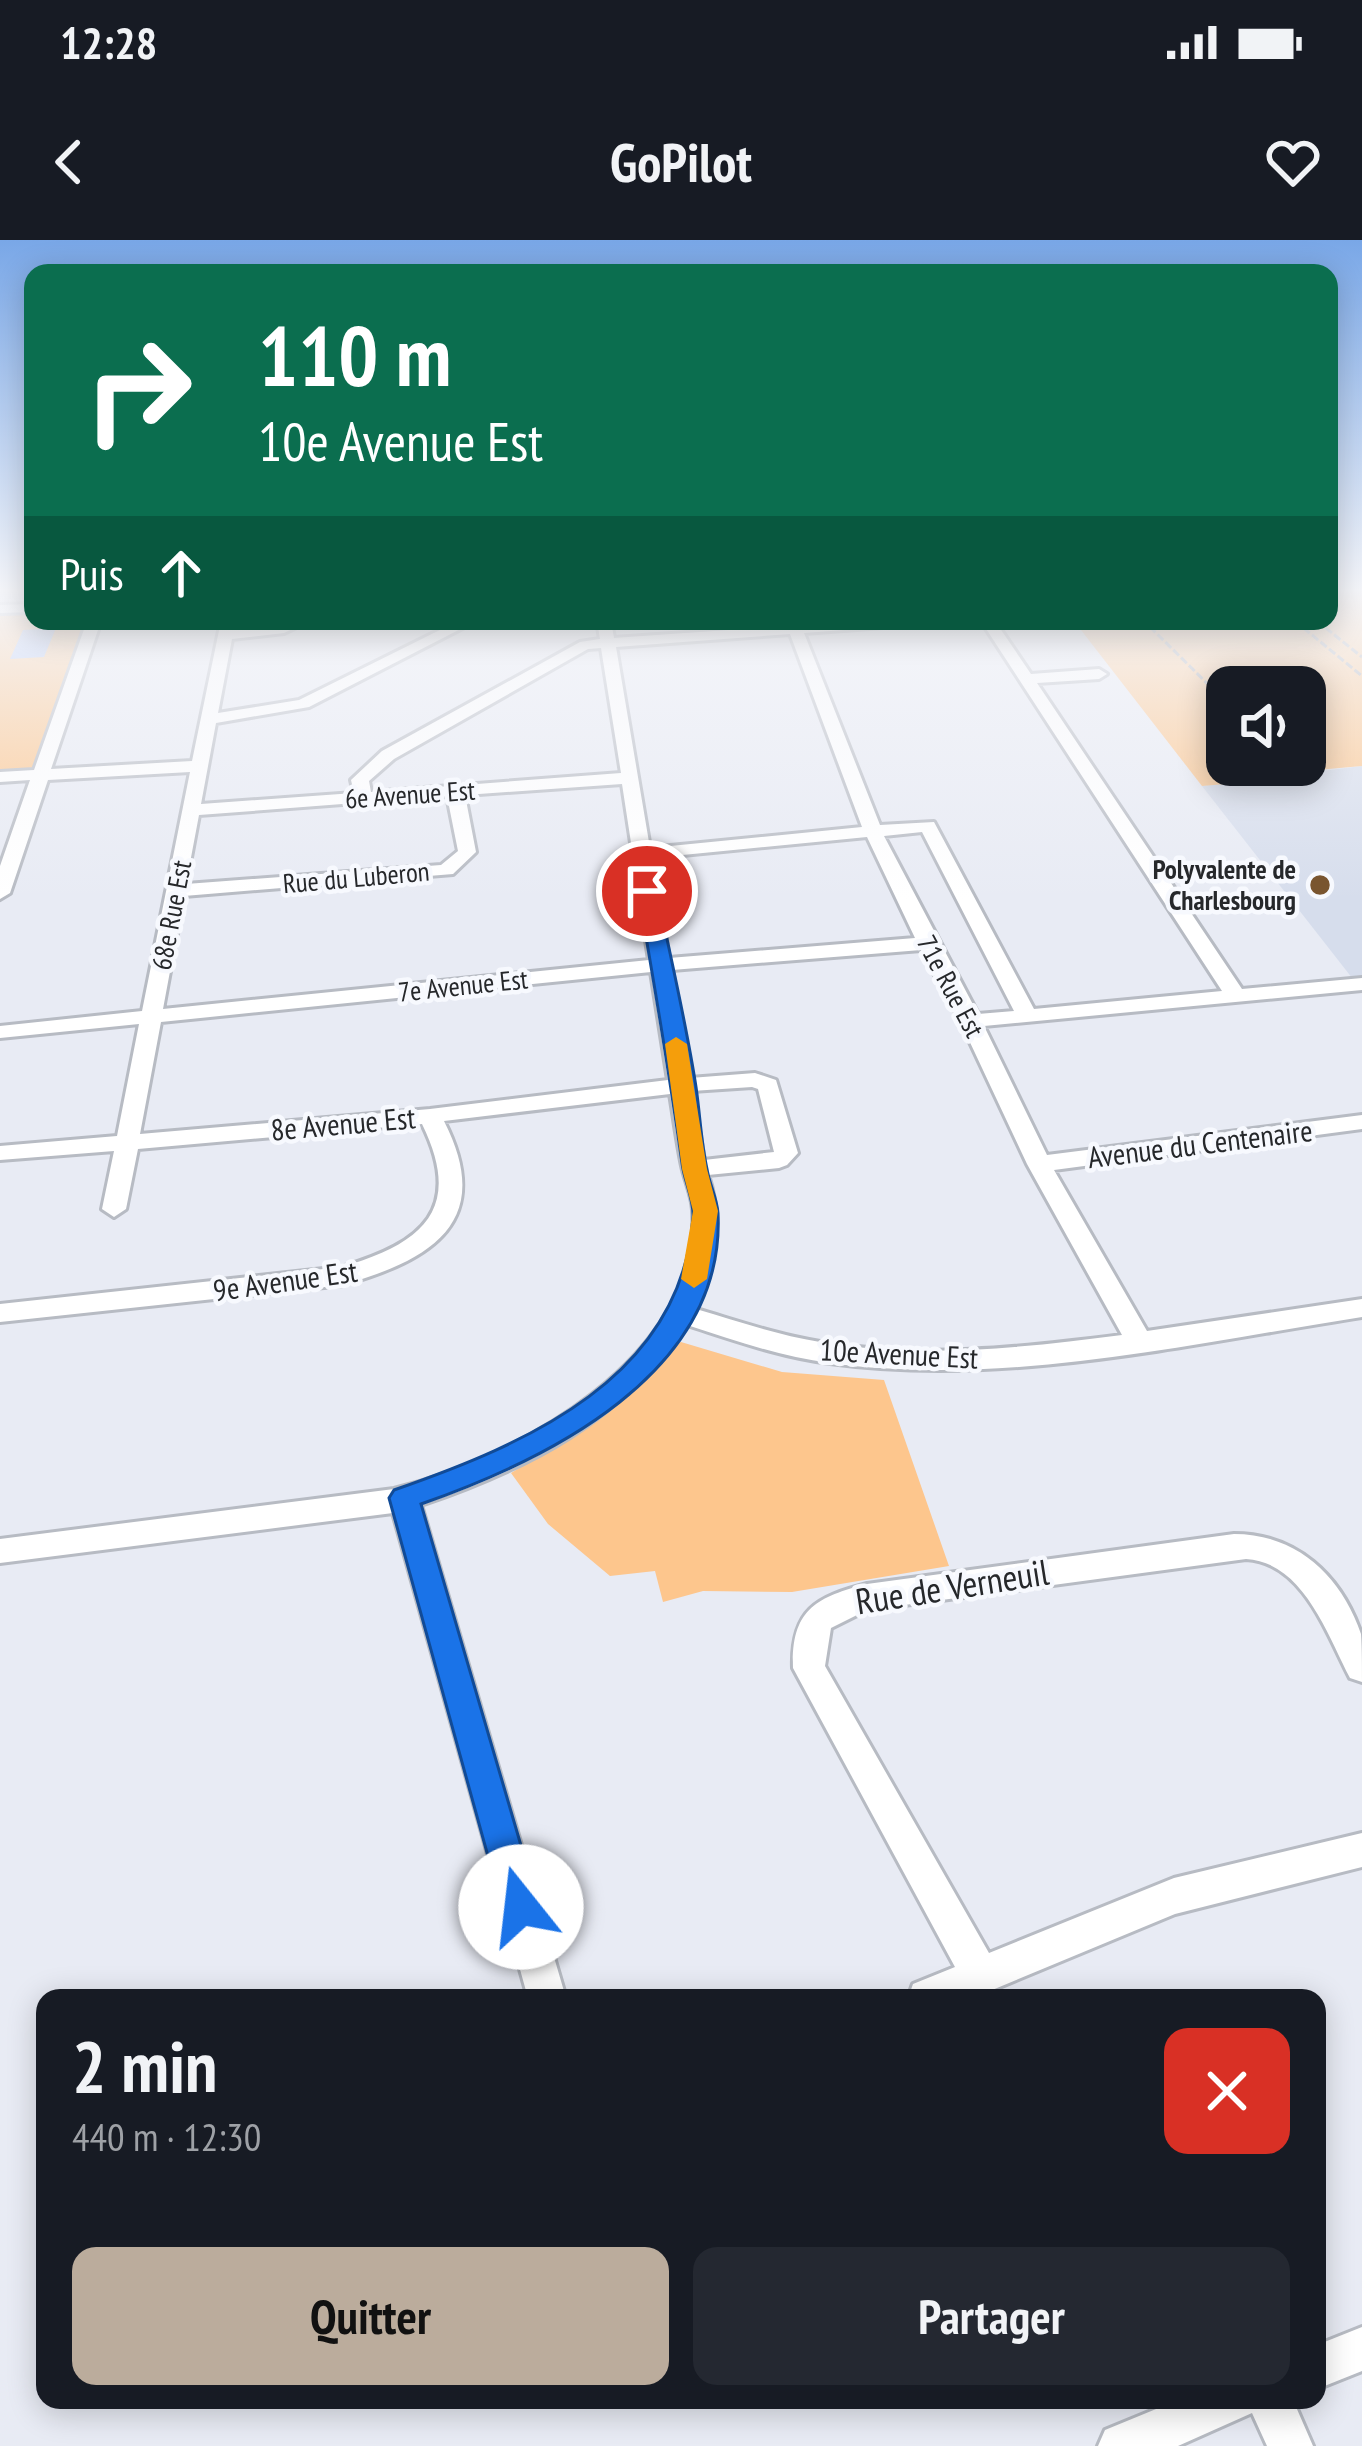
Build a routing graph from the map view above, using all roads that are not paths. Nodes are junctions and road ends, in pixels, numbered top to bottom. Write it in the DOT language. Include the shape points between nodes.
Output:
graph roads {
  1 [pos="69,694"];
  2 [pos="216,694"];
  3 [pos="323,694"];
  4 [pos="494,694"];
  5 [pos="615,694"];
  6 [pos="820,694"];
  7 [pos="1036,694"];
  8 [pos="212,719"];
  9 [pos="202,766"];
  10 [pos="42,775"];
  11 [pos="0,777"];
  12 [pos="628,778"];
  13 [pos="455,791"];
  14 [pos="364,797"];
  15 [pos="191,810"];
  16 [pos="872,829"];
  17 [pos="641,854"];
  18 [pos="176,891"];
  19 [pos="0,893"];
  20 [pos="927,944"];
  21 [pos="659,965"];
  22 [pos="1362,984"];
  23 [pos="1235,994"];
  24 [pos="1027,1013"];
  25 [pos="152,1017"];
  26 [pos="971,1021"];
  27 [pos="0,1032"];
  28 [pos="684,1085"];
  29 [pos="430,1116"];
  30 [pos="1362,1122"];
  31 [pos="127,1141"];
  32 [pos="0,1153"];
  33 [pos="1039,1164"];
  34 [pos="694,1169"];
  35 [pos="114,1210"];
  36 [pos="1362,1307"];
  37 [pos="0,1313"];
  38 [pos="682,1314"];
  39 [pos="1138,1339"];
  40 [pos="404,1498"];
  41 [pos="0,1551"];
  42 [pos="1362,1668"];
  43 [pos="1362,1850"];
  44 [pos="981,1976"];
  45 [pos="544,1989"];
  46 [pos="949,1989"];
  47 [pos="1362,2349"];
  48 [pos="1326,2363"];
  49 [pos="1213,2409"];
  50 [pos="1274,2409"];
  51 [pos="1121,2446"];
  52 [pos="1290,2446"];
  1 -- 10 [label="street"];
  2 -- 8 [label="street, 68e Rue Est"];
  3 -- 8 [label="street"];
  4 -- 14 [label="street" via="388,755 360,780"];
  5 -- 12 [label="street"];
  6 -- 16 [label="street, 71e Rue Est"];
  7 -- 23 [label="street"];
  8 -- 9 [label="street, 68e Rue Est"];
  9 -- 10 [label="street"];
  9 -- 15 [label="street, 68e Rue Est"];
  10 -- 11 [label="street"];
  10 -- 19 [label="street"];
  12 -- 13 [label="street, 6e Avenue Est"];
  12 -- 17 [label="street"];
  13 -- 14 [label="street, 6e Avenue Est"];
  13 -- 18 [label="street, Rue du Luberon" via="467,853 446,870"];
  14 -- 15 [label="street, 6e Avenue Est"];
  15 -- 18 [label="street, 68e Rue Est"];
  16 -- 17 [label="street"];
  16 -- 20 [label="street, 71e Rue Est"];
  16 -- 24 [label="street, 71e Rue Est" via="928,826"];
  17 -- 21 [label="street"];
  18 -- 25 [label="street, 68e Rue Est"];
  20 -- 21 [label="street, 7e Avenue Est"];
  20 -- 26 [label="street, 71e Rue Est"];
  21 -- 25 [label="street, 7e Avenue Est"];
  21 -- 28 [label="street"];
  22 -- 23 [label="street"];
  23 -- 24 [label="street"];
  24 -- 26 [label="street"];
  25 -- 27 [label="street, 7e Avenue Est"];
  25 -- 31 [label="street, 68e Rue Est"];
  26 -- 33 [label="street, 71e Rue Est"];
  28 -- 29 [label="street, 8e Avenue Est"];
  28 -- 34 [label="street"];
  28 -- 34 [label="street, 8e Avenue Est" via="768,1085 787,1145 779,1160"];
  29 -- 31 [label="street, 8e Avenue Est"];
  29 -- 37 [label="street, 9e Avenue Est" via="446,1143 448,1210 422,1246 394,1263 343,1276"];
  30 -- 33 [label="street, Avenue du Centenaire"];
  31 -- 32 [label="street, 8e Avenue Est"];
  31 -- 35 [label="street, 68e Rue Est"];
  33 -- 39 [label="street, 71e Rue Est"];
  34 -- 38 [label="street" via="706,1211"];
  36 -- 39 [label="street, 10e Avenue Est"];
  38 -- 39 [label="street, 10e Avenue Est" via="782,1344 906,1360"];
  38 -- 40 [label="street" via="622,1384 560,1432 493,1467"];
  40 -- 41 [label="street"];
  40 -- 45 [label="street"];
  42 -- 44 [label="street, Rue de Verneuil" via="1302,1571 1261,1547 867,1598 836,1604 816,1619 809,1668"];
  43 -- 44 [label="street" via="1174,1896"];
  44 -- 46 [label="street"];
  47 -- 48 [label="street"];
  49 -- 51 [label="street"];
  50 -- 52 [label="street"];
}
